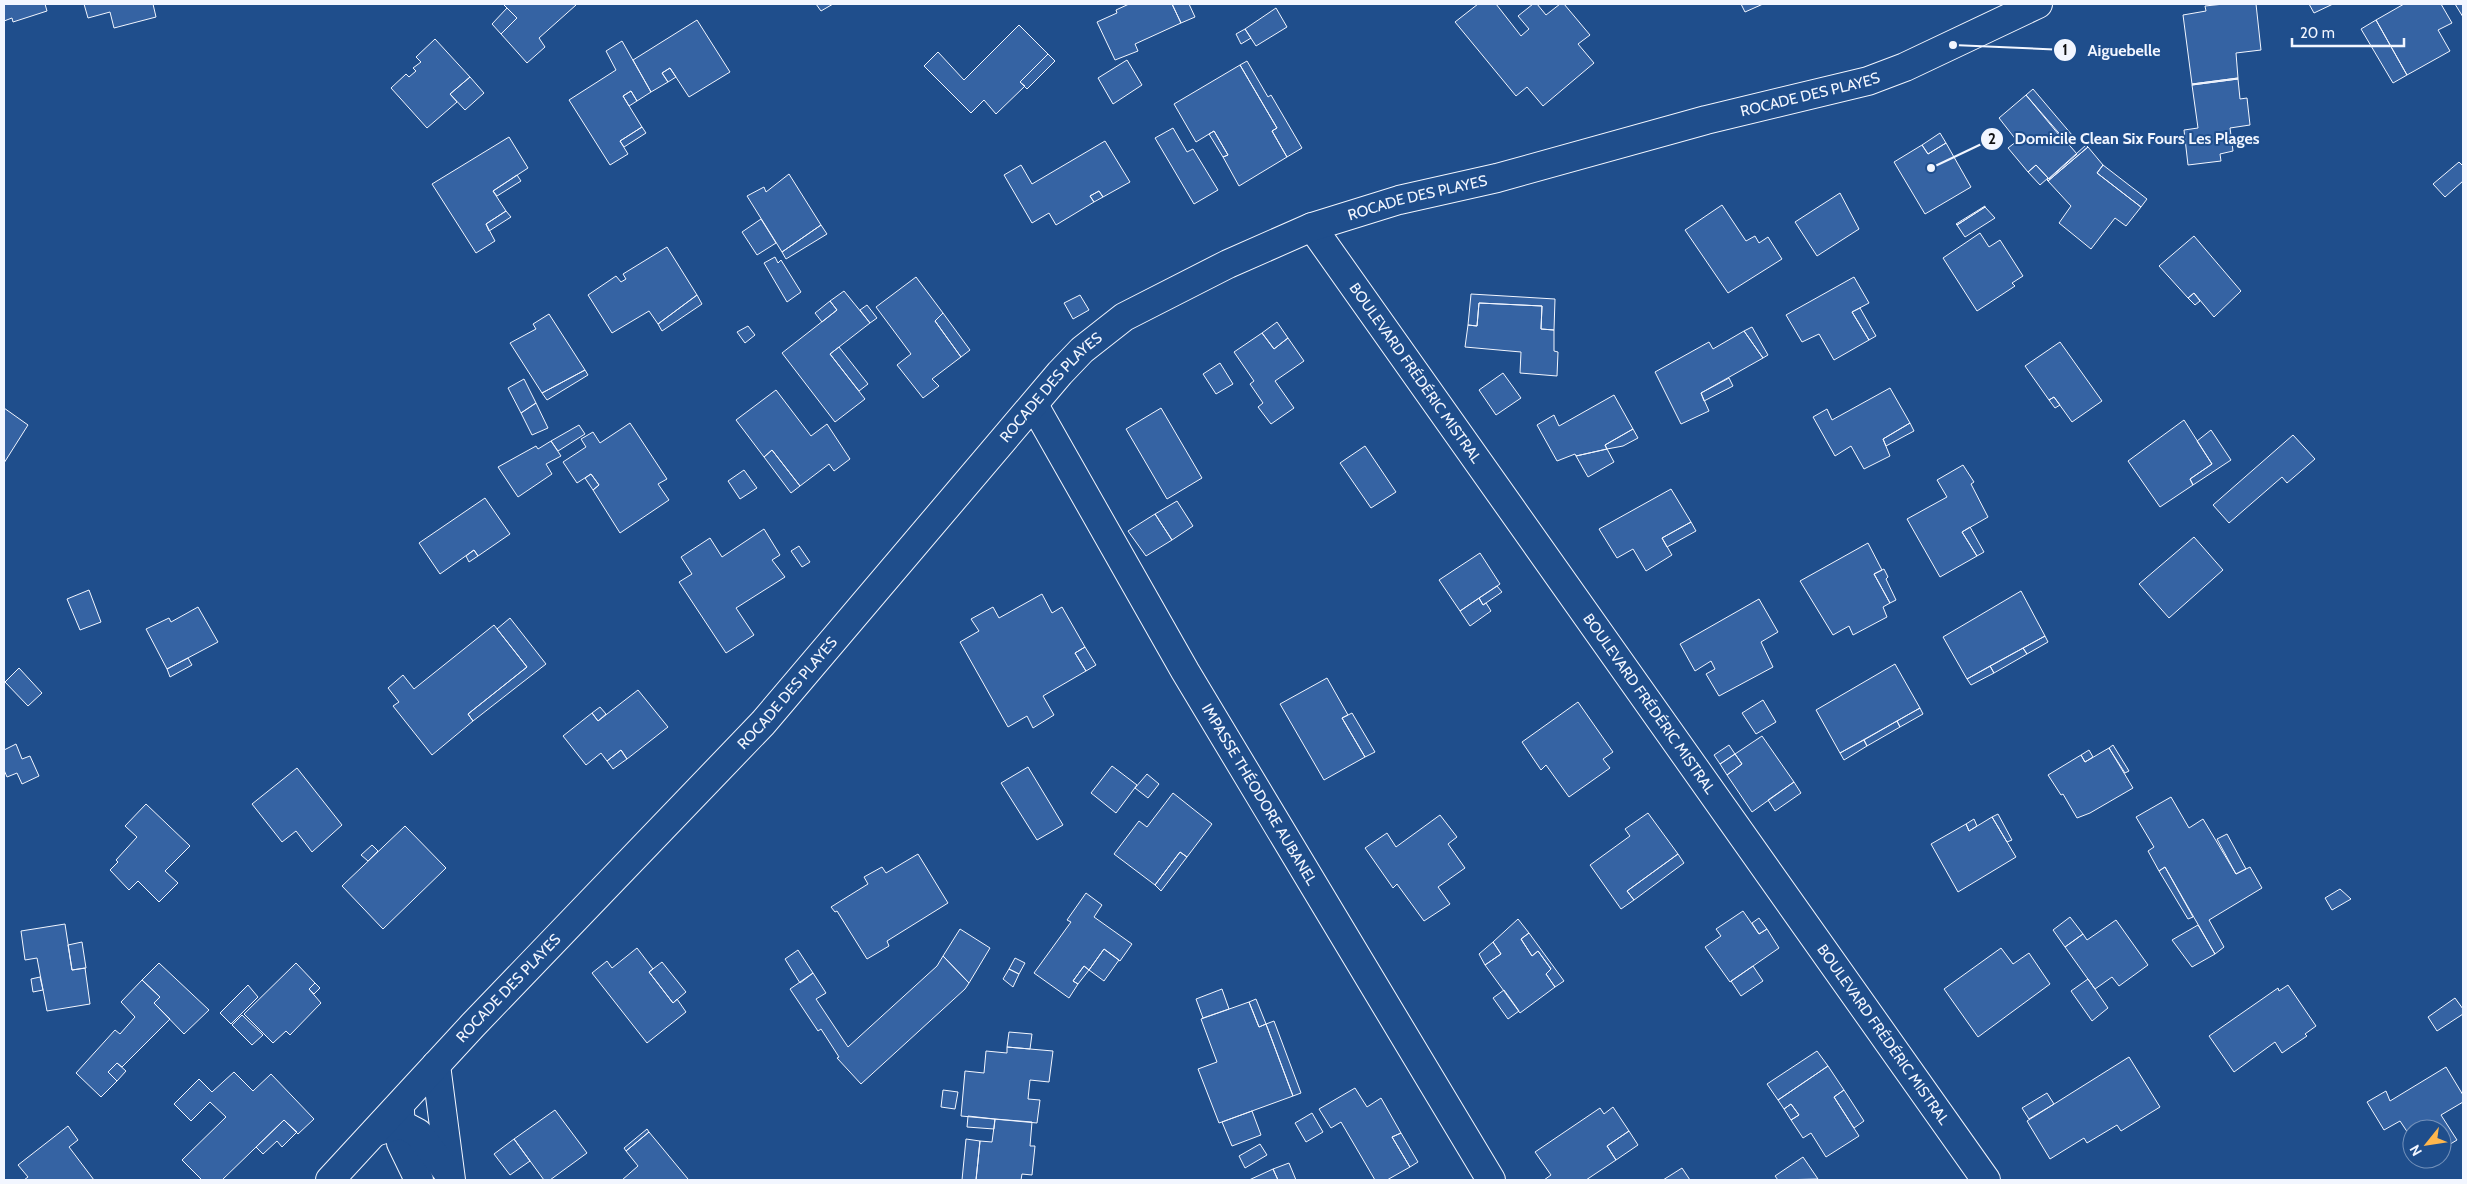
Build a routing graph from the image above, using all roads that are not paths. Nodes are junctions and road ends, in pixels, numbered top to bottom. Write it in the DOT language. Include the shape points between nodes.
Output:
graph roads {
  1 [pos="2038,4"];
  2 [pos="1312,227"];
  3 [pos="1034,405"];
  4 [pos="436,1065"];
  5 [pos="400,1115"];
  6 [pos="450,1178"];
  7 [pos="330,1180"];
  8 [pos="419,1180"];
  9 [pos="1491,1180"];
  10 [pos="1986,1180"];
  1 -- 2 [label="street, ROCADE DES PLAYES" via="1905,67 1868,81 1706,120 1497,178 1399,200"];
  2 -- 3 [label="street, ROCADE DES PLAYES" via="1228,264 1124,317 1082,350"];
  2 -- 10 [label="street, BOULEVARD FRÉDÉRIC MISTRAL"];
  3 -- 4 [label="street, ROCADE DES PLAYES" via="763,723"];
  3 -- 9 [label="street, IMPASSE THÉODORE AUBANEL" via="1185,671"];
  4 -- 5 [label="street, ROCADE DES PLAYES"];
  4 -- 6 [label="street"];
  5 -- 6 [label="street" via="418,1133"];
  5 -- 7 [label="street, ROCADE DES PLAYES" via="375,1132"];
  5 -- 8 [label="street" via="402,1144"];
}
